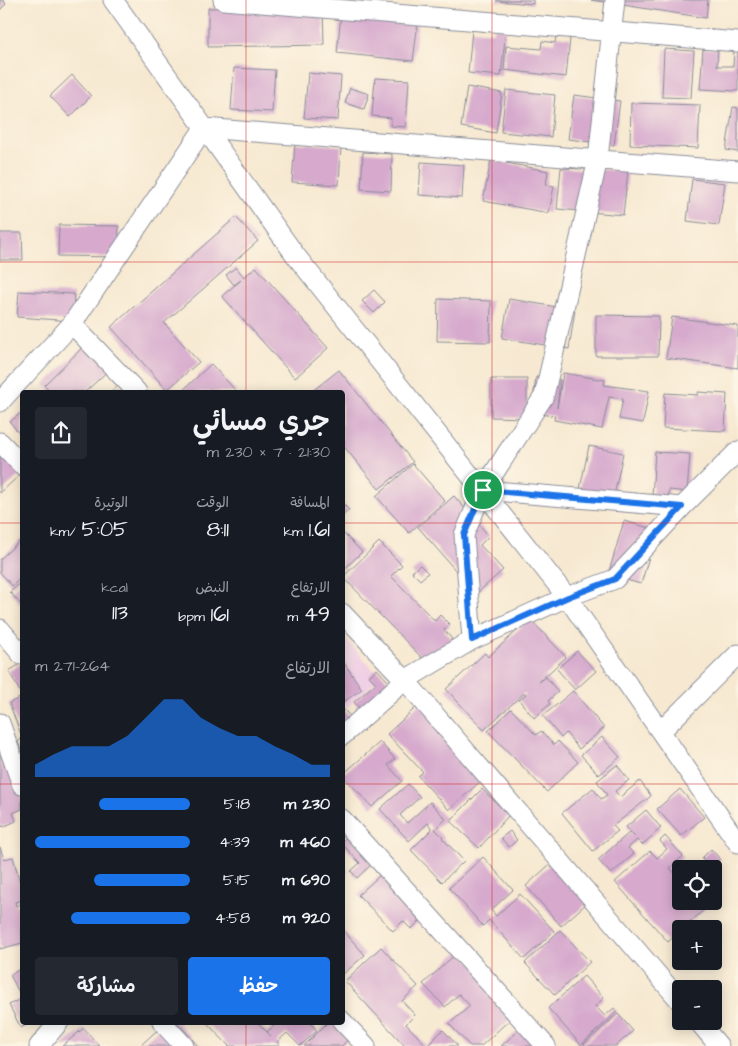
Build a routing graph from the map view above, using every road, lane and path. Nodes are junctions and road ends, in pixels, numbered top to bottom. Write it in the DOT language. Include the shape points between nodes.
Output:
graph roads {
  1 [pos="113,0"];
  2 [pos="223,0"];
  3 [pos="615,0"];
  4 [pos="612,32"];
  5 [pos="738,42"];
  6 [pos="204,128"];
  7 [pos="598,160"];
  8 [pos="738,171"];
  9 [pos="72,324"];
  10 [pos="135,390"];
  11 [pos="0,402"];
  12 [pos="0,442"];
  13 [pos="738,451"];
  14 [pos="20,463"];
  15 [pos="483,490"];
  16 [pos="682,507"];
  17 [pos="568,597"];
  18 [pos="345,616"];
  19 [pos="0,629"];
  20 [pos="472,640"];
  21 [pos="20,654"];
  22 [pos="738,654"];
  23 [pos="405,680"];
  24 [pos="0,723"];
  25 [pos="661,731"];
  26 [pos="345,733"];
  27 [pos="20,779"];
  28 [pos="345,822"];
  29 [pos="738,844"];
  30 [pos="672,992"];
  31 [pos="345,1024"];
  32 [pos="57,1025"];
  33 [pos="165,1025"];
  34 [pos="705,1030"];
  35 [pos="39,1046"];
  36 [pos="184,1046"];
  37 [pos="366,1046"];
  38 [pos="546,1046"];
  39 [pos="718,1046"];
  1 -- 6 [label="street"];
  2 -- 4 [label="street"];
  3 -- 4 [label="street"];
  4 -- 5 [label="street"];
  4 -- 7 [label="street"];
  6 -- 7 [label="street"];
  6 -- 9 [label="street"];
  6 -- 15 [label="street" via="296,256"];
  7 -- 8 [label="street"];
  7 -- 15 [label="street" via="544,396"];
  9 -- 10 [label="street"];
  9 -- 11 [label="street"];
  12 -- 14 [label="street"];
  13 -- 16 [label="street"];
  15 -- 16 [label="street"];
  15 -- 17 [label="street"];
  15 -- 20 [label="street" via="464,535"];
  16 -- 17 [label="street" via="615,579"];
  17 -- 20 [label="street"];
  17 -- 25 [label="street"];
  18 -- 23 [label="street"];
  19 -- 21 [label="street"];
  20 -- 23 [label="street"];
  22 -- 25 [label="street"];
  23 -- 26 [label="street"];
  23 -- 30 [label="street"];
  24 -- 27 [label="street"];
  25 -- 29 [label="street"];
  28 -- 38 [label="street"];
  31 -- 37 [label="street"];
  32 -- 35 [label="street"];
  33 -- 36 [label="street"];
  34 -- 39 [label="street"];
}
